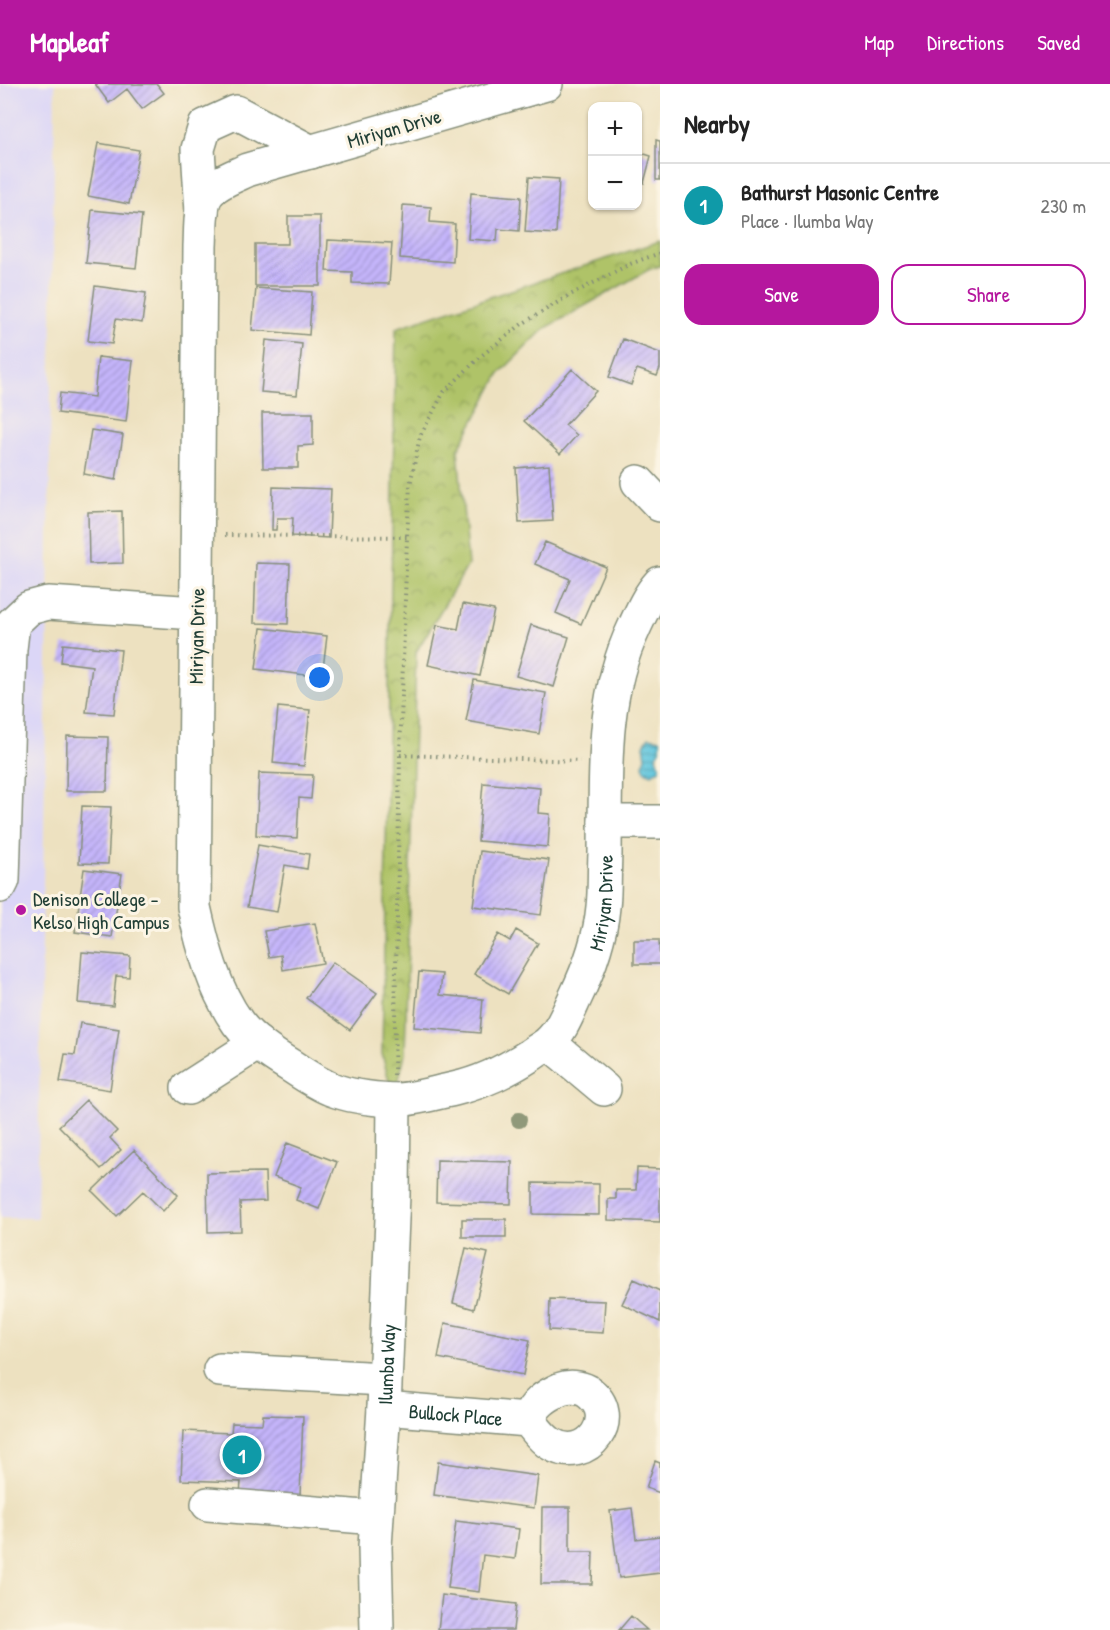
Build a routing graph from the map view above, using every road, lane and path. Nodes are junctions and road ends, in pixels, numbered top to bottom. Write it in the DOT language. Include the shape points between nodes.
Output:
graph roads {
  1 [pos="546,84"];
  2 [pos="479,94"];
  3 [pos="311,152"];
  4 [pos="202,213"];
  5 [pos="660,253"];
  6 [pos="638,482"];
  7 [pos="660,505"];
  8 [pos="197,535"];
  9 [pos="407,537"];
  10 [pos="660,583"];
  11 [pos="196,613"];
  12 [pos="400,755"];
  13 [pos="606,762"];
  14 [pos="605,822"];
  15 [pos="660,822"];
  16 [pos="0,886"];
  17 [pos="258,1043"];
  18 [pos="549,1043"];
  19 [pos="188,1088"];
  20 [pos="604,1089"];
  21 [pos="394,1100"];
  22 [pos="220,1370"];
  23 [pos="384,1393"];
  24 [pos="528,1420"];
  25 [pos="208,1504"];
  26 [pos="376,1518"];
  27 [pos="377,1630"];
  1 -- 2 [label="street, Miriyan Drive"];
  2 -- 3 [label="street, Miriyan Drive"];
  3 -- 4 [label="street, Miriyan Drive" via="248,170 225,181 210,190"];
  3 -- 4 [label="street, Miriyan Drive" via="236,112 205,126 198,149"];
  4 -- 8 [label="street, Miriyan Drive"];
  5 -- 9 [label="path" via="630,264 522,324 444,392 420,436 410,485"];
  6 -- 7 [label="street"];
  8 -- 9 [label="path"];
  8 -- 11 [label="street, Miriyan Drive"];
  9 -- 12 [label="path"];
  10 -- 13 [label="street, Miriyan Drive" via="626,645 609,711"];
  11 -- 16 [label="street" via="48,603 29,608 13,623"];
  11 -- 17 [label="street, Miriyan Drive" via="194,908 204,950 224,999 239,1024"];
  12 -- 13 [label="path"];
  12 -- 21 [label="path"];
  13 -- 14 [label="street, Miriyan Drive"];
  14 -- 15 [label="street"];
  14 -- 18 [label="street, Miriyan Drive" via="604,905 597,942 586,976"];
  17 -- 19 [label="street"];
  17 -- 21 [label="street, Miriyan Drive" via="332,1090"];
  18 -- 20 [label="street"];
  18 -- 21 [label="street, Miriyan Drive" via="519,1062 459,1088"];
  21 -- 23 [label="street, Ilumba Way"];
  22 -- 23 [label="street, Bullock Place"];
  23 -- 24 [label="street, Bullock Place"];
  23 -- 26 [label="street, Ilumba Way"];
  25 -- 26 [label="street"];
  26 -- 27 [label="street, Ilumba Way"];
}
